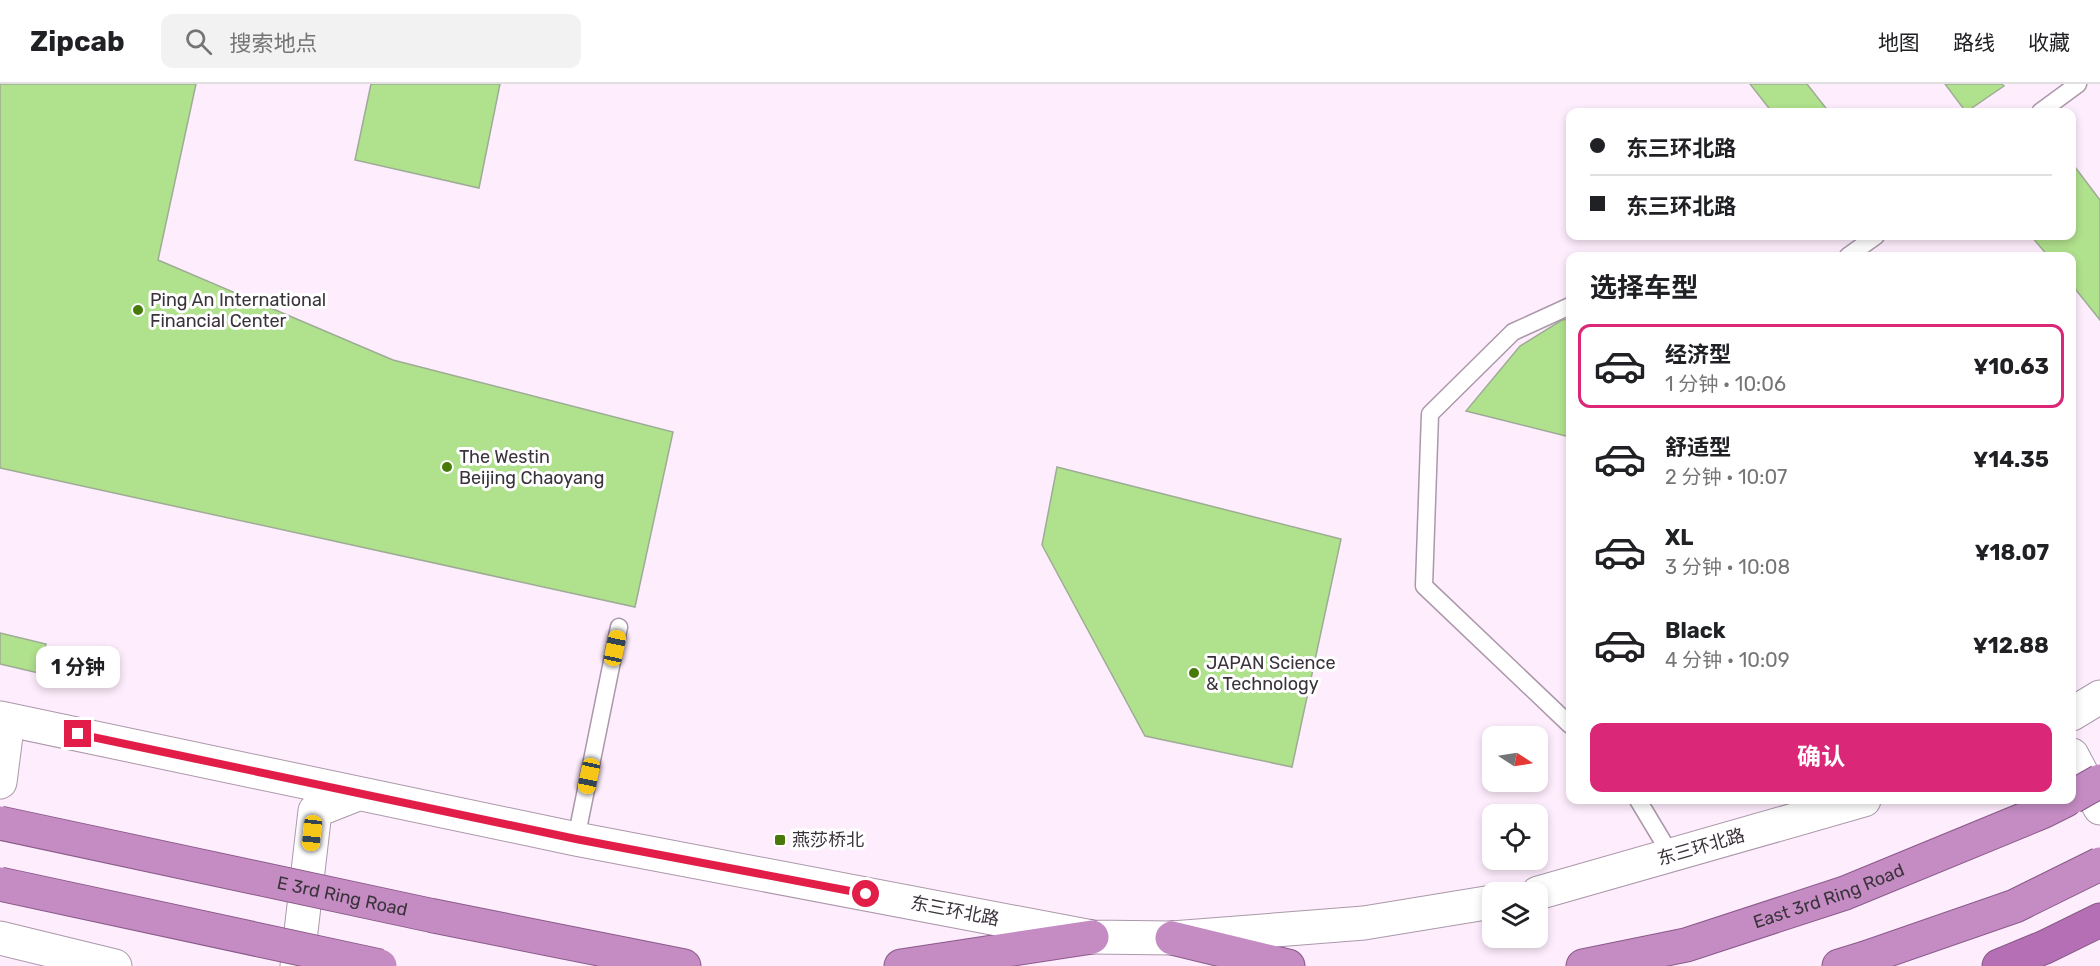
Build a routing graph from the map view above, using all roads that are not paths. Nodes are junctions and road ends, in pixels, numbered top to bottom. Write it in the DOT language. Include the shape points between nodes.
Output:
graph roads {
  1 [pos="2078,84"];
  2 [pos="2045,108"];
  3 [pos="1870,240"];
  4 [pos="1854,252"];
  5 [pos="1566,308"];
  6 [pos="620,627"];
  7 [pos="2100,698"];
  8 [pos="2076,712"];
  9 [pos="4,719"];
  10 [pos="1566,721"];
  11 [pos="2076,763"];
  12 [pos="2100,781"];
  13 [pos="0,782"];
  14 [pos="358,794"];
  15 [pos="2076,795"];
  16 [pos="1640,804"];
  17 [pos="1850,804"];
  18 [pos="2058,804"];
  19 [pos="2100,808"];
  20 [pos="0,823"];
  21 [pos="576,839"];
  22 [pos="1671,855"];
  23 [pos="2100,864"];
  24 [pos="0,884"];
  25 [pos="1548,890"];
  26 [pos="1482,904"];
  27 [pos="2100,920"];
  28 [pos="1092,937"];
  29 [pos="0,938"];
  30 [pos="1172,938"];
  31 [pos="1852,962"];
  32 [pos="116,966"];
  33 [pos="297,966"];
  34 [pos="380,966"];
  35 [pos="684,966"];
  36 [pos="901,966"];
  37 [pos="1288,966"];
  38 [pos="1583,966"];
  39 [pos="1999,966"];
  1 -- 2 [label="lane"];
  3 -- 4 [label="lane"];
  5 -- 10 [label="lane" via="1513,332 1430,414 1424,586"];
  6 -- 21 [label="lane"];
  7 -- 8 [label="street"];
  9 -- 13 [label="street"];
  9 -- 14 [label="street, 东三环北路"];
  11 -- 19 [label="street"];
  12 -- 15 [label="highway, bridge"];
  14 -- 21 [label="street, 东三环北路"];
  14 -- 33 [label="street" via="315,811"];
  16 -- 22 [label="lane"];
  17 -- 22 [label="street, 东三环北路"];
  18 -- 38 [label="highway, East 3rd Ring Road" via="1845,893 1686,945"];
  20 -- 35 [label="highway, E 3rd Ring Road, bridge"];
  21 -- 28 [label="street, 东三环北路"];
  22 -- 25 [label="street, 东三环北路"];
  23 -- 31 [label="highway, bridge" via="2015,906"];
  24 -- 34 [label="highway, bridge"];
  26 -- 30 [label="street, 东三环北路" via="1364,923"];
  27 -- 39 [label="highway"];
  28 -- 30 [label="street, 东三环北路"];
  28 -- 36 [label="highway"];
  29 -- 32 [label="street"];
  30 -- 37 [label="highway"];
}
